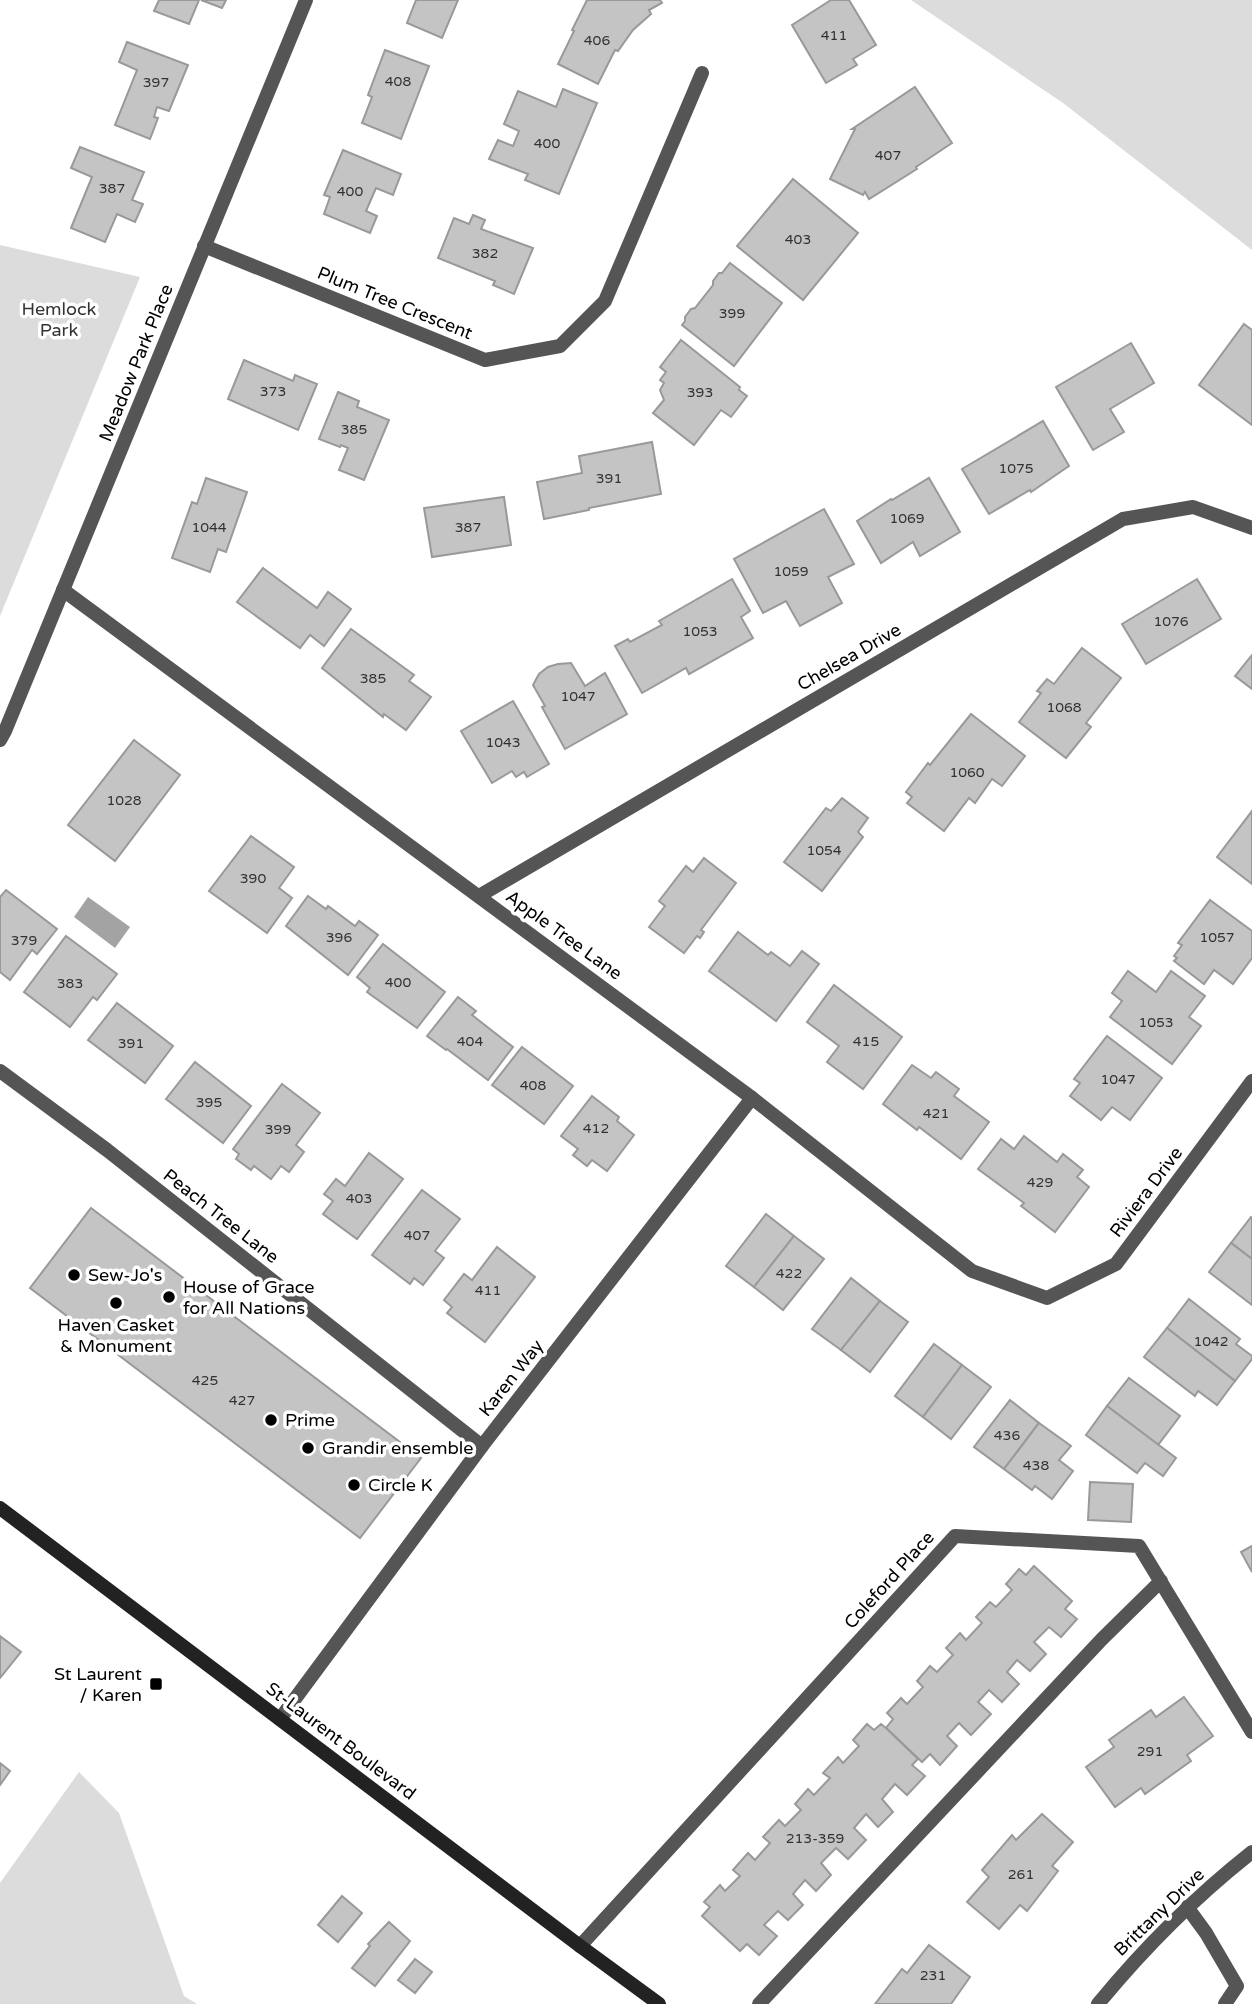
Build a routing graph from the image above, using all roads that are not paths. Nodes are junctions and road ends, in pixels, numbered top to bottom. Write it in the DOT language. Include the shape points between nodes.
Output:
graph roads {
  1 [pos="306,0"];
  2 [pos="702,73"];
  3 [pos="205,246"];
  4 [pos="1252,528"];
  5 [pos="63,590"];
  6 [pos="0,740"];
  7 [pos="479,896"];
  8 [pos="0,1070"];
  9 [pos="1252,1081"];
  10 [pos="752,1098"];
  11 [pos="1047,1298"];
  12 [pos="482,1446"];
  13 [pos="0,1508"];
  14 [pos="1160,1581"];
  15 [pos="280,1718"];
  16 [pos="1252,1732"];
  17 [pos="1252,1852"];
  18 [pos="1187,1907"];
  19 [pos="580,1946"];
  20 [pos="1245,1986"];
  21 [pos="659,2004"];
  22 [pos="759,2004"];
  23 [pos="1097,2004"];
  24 [pos="1225,2004"];
  1 -- 3 [label="street, Meadow Park Place"];
  2 -- 3 [label="street, Plum Tree Crescent" via="605,301 559,346 485,360"];
  3 -- 5 [label="street, Meadow Park Place"];
  4 -- 7 [label="street, Chelsea Drive" via="1193,507 1123,519"];
  5 -- 6 [label="street, Meadow Park Place"];
  5 -- 7 [label="street, Apple Tree Lane"];
  7 -- 10 [label="street, Apple Tree Lane"];
  8 -- 12 [label="street, Peach Tree Lane"];
  9 -- 11 [label="street, Riviera Drive" via="1116,1264"];
  10 -- 11 [label="street, Apple Tree Lane" via="972,1271"];
  10 -- 12 [label="street, Karen Way"];
  12 -- 15 [label="street, Karen Way"];
  13 -- 15 [label="main road, St-Laurent Boulevard"];
  14 -- 16 [label="street, Coleford Place"];
  14 -- 19 [label="street, Coleford Place" via="1139,1546 955,1536"];
  14 -- 22 [label="street"];
  15 -- 19 [label="main road, St-Laurent Boulevard"];
  17 -- 18 [label="street, Brittany Drive"];
  18 -- 20 [label="street"];
  18 -- 23 [label="street, Brittany Drive"];
  19 -- 21 [label="main road, St-Laurent Boulevard"];
  20 -- 24 [label="street"];
}
